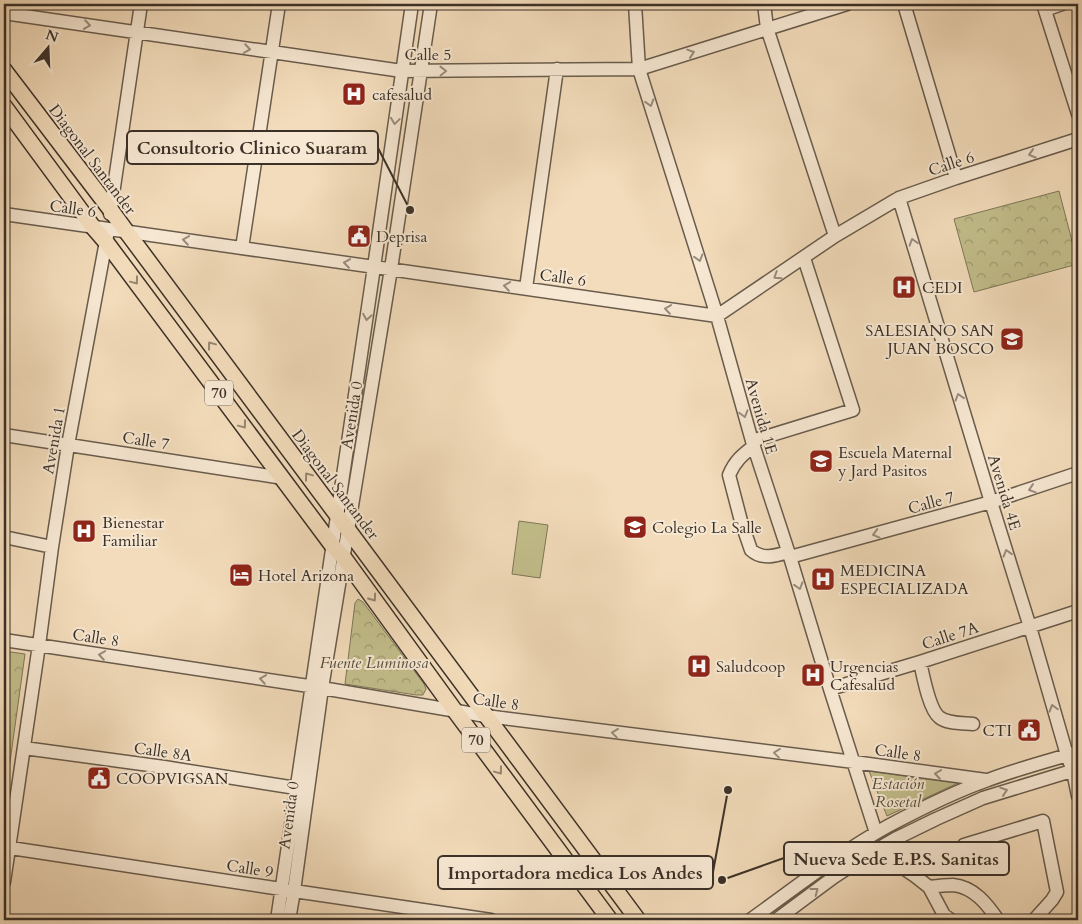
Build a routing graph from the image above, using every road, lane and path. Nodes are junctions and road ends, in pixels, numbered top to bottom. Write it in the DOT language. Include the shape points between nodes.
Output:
graph roads {
  1 [pos="141,4"];
  2 [pos="279,4"];
  3 [pos="412,4"];
  4 [pos="432,4"];
  5 [pos="634,4"];
  6 [pos="764,4"];
  7 [pos="848,4"];
  8 [pos="904,4"];
  9 [pos="1062,4"];
  10 [pos="1044,7"];
  11 [pos="4,13"];
  12 [pos="767,28"];
  13 [pos="137,32"];
  14 [pos="272,52"];
  15 [pos="557,69"];
  16 [pos="639,69"];
  17 [pos="4,70"];
  18 [pos="402,71"];
  19 [pos="422,71"];
  20 [pos="4,106"];
  21 [pos="1078,114"];
  22 [pos="1078,139"];
  23 [pos="956,178"];
  24 [pos="899,198"];
  25 [pos="110,209"];
  26 [pos="4,214"];
  27 [pos="126,232"];
  28 [pos="102,233"];
  29 [pos="835,236"];
  30 [pos="242,248"];
  31 [pos="804,258"];
  32 [pos="374,267"];
  33 [pos="391,269"];
  34 [pos="526,288"];
  35 [pos="717,316"];
  36 [pos="4,435"];
  37 [pos="753,443"];
  38 [pos="68,445"];
  39 [pos="1078,473"];
  40 [pos="283,478"];
  41 [pos="991,502"];
  42 [pos="337,515"];
  43 [pos="349,530"];
  44 [pos="4,537"];
  45 [pos="332,545"];
  46 [pos="52,547"];
  47 [pos="789,555"];
  48 [pos="344,558"];
  49 [pos="1078,611"];
  50 [pos="1030,627"];
  51 [pos="4,640"];
  52 [pos="39,645"];
  53 [pos="920,662"];
  54 [pos="317,688"];
  55 [pos="830,689"];
  56 [pos="455,711"];
  57 [pos="486,716"];
  58 [pos="973,724"];
  59 [pos="24,748"];
  60 [pos="1072,754"];
  61 [pos="854,762"];
  62 [pos="1075,770"];
  63 [pos="986,780"];
  64 [pos="296,788"];
  65 [pos="1078,796"];
  66 [pos="876,833"];
  67 [pos="964,845"];
  68 [pos="7,847"];
  69 [pos="871,853"];
  70 [pos="4,882"];
  71 [pos="929,887"];
  72 [pos="288,890"];
  73 [pos="276,920"];
  74 [pos="289,920"];
  75 [pos="491,920"];
  76 [pos="610,920"];
  77 [pos="638,920"];
  78 [pos="750,920"];
  79 [pos="776,920"];
  80 [pos="951,920"];
  81 [pos="998,920"];
  82 [pos="1034,920"];
  1 -- 13 [label="street, Avenida 1"];
  2 -- 14 [label="street"];
  3 -- 18 [label="street, Avenida 0"];
  4 -- 19 [label="street, Avenida 0"];
  5 -- 16 [label="street, Avenida 1E"];
  6 -- 12 [label="street"];
  7 -- 12 [label="street, Calle 5"];
  8 -- 23 [label="street"];
  9 -- 10 [label="street"];
  10 -- 21 [label="street"];
  11 -- 13 [label="street, Calle 5, one-way"];
  16 -- 12 [label="street, Calle 5, one-way"];
  12 -- 29 [label="street"];
  13 -- 14 [label="street, Calle 5, one-way"];
  13 -- 25 [label="street, Avenida 1"];
  14 -- 18 [label="street, Calle 5"];
  14 -- 30 [label="street"];
  15 -- 16 [label="street, Calle 5"];
  19 -- 15 [label="street, Calle 5, one-way"];
  15 -- 34 [label="street"];
  16 -- 35 [label="street, Avenida 1E, one-way"];
  17 -- 25 [label="main road, Diagonal Santander / 70"];
  18 -- 19 [label="street, Calle 5"];
  18 -- 32 [label="street, Avenida 0, one-way"];
  19 -- 33 [label="street, Avenida 0"];
  20 -- 28 [label="main road, 70"];
  22 -- 23 [label="street, Calle 6, one-way"];
  23 -- 24 [label="street, Calle 6"];
  24 -- 29 [label="street, Calle 6"];
  41 -- 24 [label="street, Avenida 4E, one-way"];
  25 -- 27 [label="main road, Diagonal Santander / 70"];
  25 -- 28 [label="street, Avenida 1"];
  26 -- 28 [label="street, Calle 6"];
  27 -- 28 [label="street, Calle 6"];
  30 -- 27 [label="street, Calle 6, one-way"];
  42 -- 27 [label="main road, Diagonal Santander / 70, one-way"];
  28 -- 38 [label="street, Avenida 1"];
  28 -- 40 [label="main road, 70, one-way"];
  29 -- 31 [label="street, Calle 6"];
  32 -- 30 [label="street, Calle 6, one-way"];
  31 -- 35 [label="street, Calle 6, one-way"];
  31 -- 37 [label="street" via="853,410"];
  32 -- 33 [label="street, Calle 6"];
  32 -- 42 [label="street, Avenida 0, one-way"];
  34 -- 33 [label="street, Calle 6, one-way"];
  33 -- 43 [label="street, Avenida 0"];
  35 -- 34 [label="street, Calle 6, one-way"];
  35 -- 37 [label="street, Avenida 1E, one-way"];
  36 -- 38 [label="street, Calle 7"];
  37 -- 47 [label="street, Avenida 1E"];
  37 -- 47 [label="street, Calle 7" via="730,475 751,550 766,557"];
  38 -- 40 [label="street, Calle 7"];
  38 -- 46 [label="street, Avenida 1"];
  39 -- 41 [label="street, Calle 7, one-way"];
  40 -- 45 [label="main road, 70"];
  41 -- 47 [label="street, Calle 7, one-way"];
  50 -- 41 [label="street, Avenida 4E, one-way"];
  42 -- 43 [label="main road, Diagonal Santander / 70"];
  42 -- 45 [label="street, Avenida 0"];
  43 -- 48 [label="street, Avenida 0"];
  43 -- 57 [label="main road, Diagonal Santander / 70"];
  44 -- 46 [label="street"];
  45 -- 48 [label="main road, 70"];
  45 -- 54 [label="street, Avenida 0"];
  46 -- 52 [label="street, Avenida 1"];
  47 -- 55 [label="street, Avenida 1E, one-way"];
  48 -- 54 [label="street, Avenida 0"];
  48 -- 56 [label="main road, 70, one-way"];
  49 -- 50 [label="street, Calle 7A"];
  50 -- 53 [label="street, Calle 7A"];
  60 -- 50 [label="street, Avenida 4E, one-way"];
  51 -- 52 [label="street, Calle 8"];
  54 -- 52 [label="street, Calle 8, one-way"];
  52 -- 59 [label="street, Avenida 1"];
  53 -- 55 [label="street, Calle 7A"];
  53 -- 58 [label="street" via="933,710 949,722"];
  54 -- 56 [label="street, Calle 8"];
  54 -- 64 [label="street, Avenida 0"];
  54 -- 72 [label="street, Avenida 0"];
  55 -- 61 [label="street, Avenida 1E"];
  56 -- 57 [label="street, Calle 8"];
  56 -- 76 [label="main road, 70, one-way"];
  61 -- 57 [label="street, Calle 8, one-way"];
  57 -- 77 [label="main road, Diagonal Santander / 70"];
  59 -- 64 [label="street, Calle 8A"];
  59 -- 68 [label="street, Avenida 1"];
  60 -- 62 [label="street, Avenida 4E"];
  60 -- 63 [label="street"];
  63 -- 61 [label="street, Calle 8, one-way"];
  61 -- 66 [label="street, Avenida 1E"];
  62 -- 65 [label="street, Avenida 4E"];
  69 -- 62 [label="street, one-way" via="982,798"];
  63 -- 66 [label="street"];
  64 -- 72 [label="street, Avenida 0"];
  66 -- 78 [label="street"];
  67 -- 82 [label="street" via="1043,821 1057,892"];
  68 -- 70 [label="street, Avenida 1"];
  68 -- 72 [label="street, Calle 9"];
  69 -- 71 [label="street" via="902,868"];
  79 -- 69 [label="street, one-way"];
  71 -- 80 [label="street" via="944,915"];
  71 -- 81 [label="street" via="954,885 973,892"];
  72 -- 73 [label="street, Avenida 0"];
  72 -- 74 [label="street, Avenida 0"];
  72 -- 75 [label="street, Calle 9"];
}
